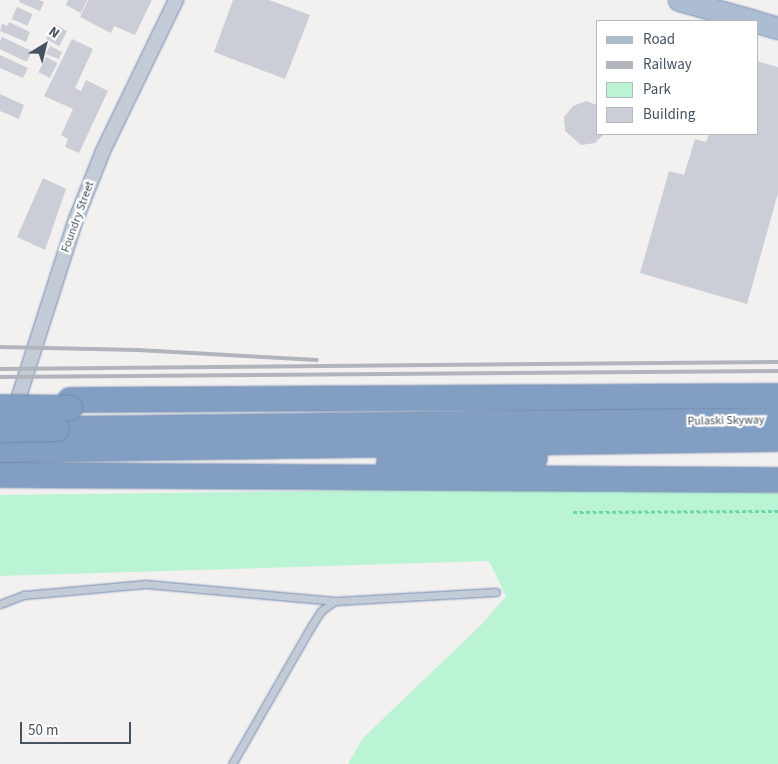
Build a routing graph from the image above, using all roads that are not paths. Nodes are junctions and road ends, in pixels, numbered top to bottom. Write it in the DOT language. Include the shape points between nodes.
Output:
graph roads {
  1 [pos="176,0"];
  2 [pos="679,0"];
  3 [pos="749,20"];
  4 [pos="758,23"];
  5 [pos="778,28"];
  6 [pos="778,396"];
  7 [pos="0,403"];
  8 [pos="70,404"];
  9 [pos="0,406"];
  10 [pos="778,420"];
  11 [pos="675,422"];
  12 [pos="0,430"];
  13 [pos="53,439"];
  14 [pos="0,442"];
  15 [pos="768,444"];
  16 [pos="0,450"];
  17 [pos="0,475"];
  18 [pos="142,475"];
  19 [pos="778,480"];
  20 [pos="496,592"];
  21 [pos="334,601"];
  22 [pos="0,604"];
  23 [pos="232,764"];
  1 -- 14 [label="street, Foundry Street" via="104,151 76,219 34,357"];
  2 -- 3 [label="main road"];
  4 -- 5 [label="main road"];
  6 -- 8 [label="highway"];
  7 -- 8 [label="highway"];
  8 -- 9 [label="highway, bridge"];
  8 -- 11 [label="highway"];
  10 -- 11 [label="highway, Pulaski Skyway"];
  11 -- 13 [label="highway"];
  12 -- 13 [label="highway, bridge"];
  13 -- 15 [label="highway"];
  13 -- 16 [label="highway"];
  15 -- 18 [label="highway"];
  17 -- 18 [label="highway"];
  18 -- 19 [label="highway"];
  20 -- 21 [label="lane"];
  21 -- 22 [label="lane" via="146,584 24,595"];
  21 -- 23 [label="lane" via="321,611 312,625"];
}
